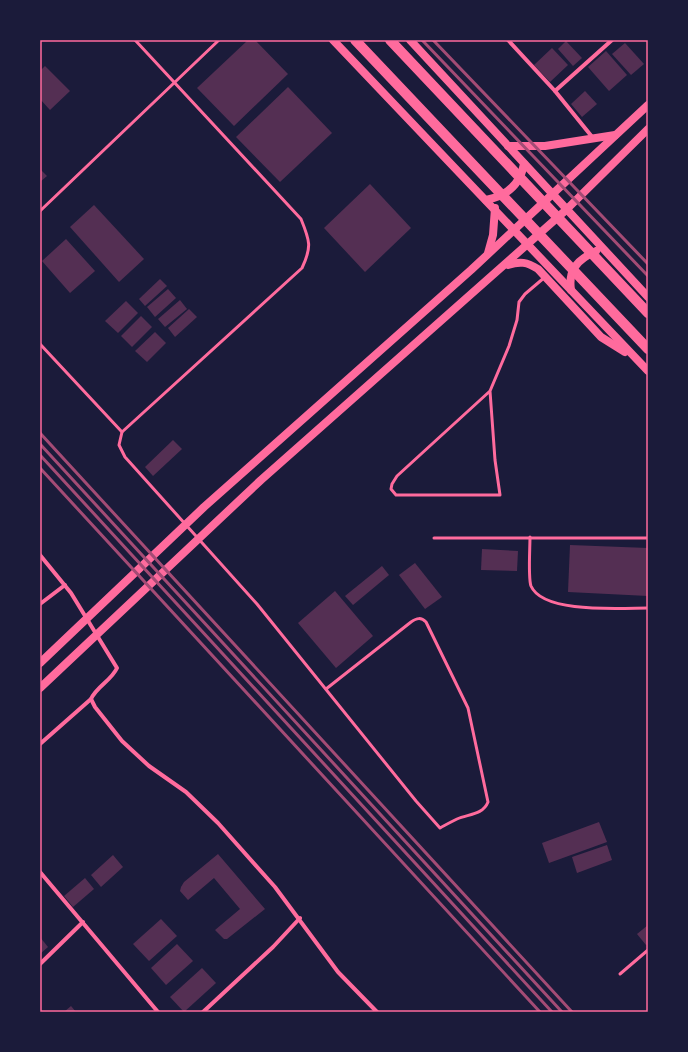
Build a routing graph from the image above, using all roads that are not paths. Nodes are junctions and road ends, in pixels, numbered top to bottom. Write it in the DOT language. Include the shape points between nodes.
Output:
graph roads {
  1 [pos="135,40"];
  2 [pos="219,40"];
  3 [pos="333,40"];
  4 [pos="355,40"];
  5 [pos="390,40"];
  6 [pos="410,40"];
  7 [pos="508,40"];
  8 [pos="612,40"];
  9 [pos="175,82"];
  10 [pos="555,91"];
  11 [pos="648,105"];
  12 [pos="648,128"];
  13 [pos="616,135"];
  14 [pos="593,138"];
  15 [pos="508,146"];
  16 [pos="524,164"];
  17 [pos="552,193"];
  18 [pos="486,200"];
  19 [pos="495,208"];
  20 [pos="566,210"];
  21 [pos="40,211"];
  22 [pos="514,229"];
  23 [pos="528,244"];
  24 [pos="606,252"];
  25 [pos="488,254"];
  26 [pos="503,267"];
  27 [pos="545,277"];
  28 [pos="571,290"];
  29 [pos="648,298"];
  30 [pos="648,313"];
  31 [pos="40,344"];
  32 [pos="648,349"];
  33 [pos="636,359"];
  34 [pos="648,371"];
  35 [pos="490,391"];
  36 [pos="122,432"];
  37 [pos="530,537"];
  38 [pos="434,538"];
  39 [pos="648,538"];
  40 [pos="40,555"];
  41 [pos="65,584"];
  42 [pos="40,604"];
  43 [pos="648,608"];
  44 [pos="40,663"];
  45 [pos="40,688"];
  46 [pos="326,689"];
  47 [pos="91,699"];
  48 [pos="40,744"];
  49 [pos="40,872"];
  50 [pos="300,918"];
  51 [pos="83,922"];
  52 [pos="648,950"];
  53 [pos="40,964"];
  54 [pos="620,974"];
  55 [pos="158,1012"];
  56 [pos="203,1012"];
  57 [pos="377,1012"];
  1 -- 9 [label="lane"];
  2 -- 9 [label="lane"];
  3 -- 18 [label="main road"];
  4 -- 32 [label="highway"];
  5 -- 30 [label="highway"];
  6 -- 15 [label="main road"];
  7 -- 10 [label="street"];
  8 -- 10 [label="street"];
  9 -- 21 [label="lane"];
  9 -- 36 [label="lane" via="301,219 308,235 310,252 302,268"];
  10 -- 14 [label="street"];
  11 -- 13 [label="main road"];
  12 -- 20 [label="main road"];
  13 -- 14 [label="main road"];
  13 -- 17 [label="main road"];
  14 -- 15 [label="main road" via="545,146"];
  15 -- 16 [label="main road"];
  16 -- 17 [label="main road"];
  16 -- 18 [label="main road" via="518,181 510,190"];
  17 -- 20 [label="main road"];
  17 -- 22 [label="main road"];
  18 -- 19 [label="main road"];
  19 -- 22 [label="main road"];
  19 -- 25 [label="main road" via="493,235"];
  20 -- 23 [label="main road"];
  20 -- 24 [label="main road"];
  22 -- 23 [label="main road"];
  22 -- 25 [label="main road"];
  23 -- 26 [label="main road"];
  23 -- 28 [label="main road"];
  24 -- 28 [label="main road" via="595,251 579,262 570,276"];
  24 -- 29 [label="main road"];
  25 -- 44 [label="main road" via="204,507"];
  26 -- 27 [label="main road" via="517,262 527,262"];
  26 -- 45 [label="main road" via="261,480"];
  27 -- 33 [label="main road" via="601,337"];
  27 -- 35 [label="lane" via="519,302 517,320 509,346"];
  28 -- 33 [label="main road"];
  31 -- 36 [label="lane"];
  33 -- 34 [label="main road"];
  35 -- 35 [label="lane" via="397,476 391,489 396,495 500,495"];
  36 -- 46 [label="lane" via="118,445 125,457 257,604"];
  37 -- 38 [label="lane"];
  37 -- 39 [label="lane"];
  37 -- 43 [label="lane" via="530,585 539,598 567,607"];
  40 -- 41 [label="street"];
  41 -- 42 [label="street"];
  41 -- 47 [label="street" via="117,668 114,675 95,691"];
  46 -- 46 [label="lane" via="411,622 417,618 422,619 426,622 468,708 488,802 486,806 474,814 458,818 440,828"];
  47 -- 48 [label="street"];
  47 -- 50 [label="street" via="122,741 149,766 186,792 218,823"];
  49 -- 51 [label="street"];
  50 -- 56 [label="street" via="273,947"];
  50 -- 57 [label="street" via="338,972"];
  51 -- 53 [label="street"];
  51 -- 55 [label="street"];
  52 -- 54 [label="lane"];
}
